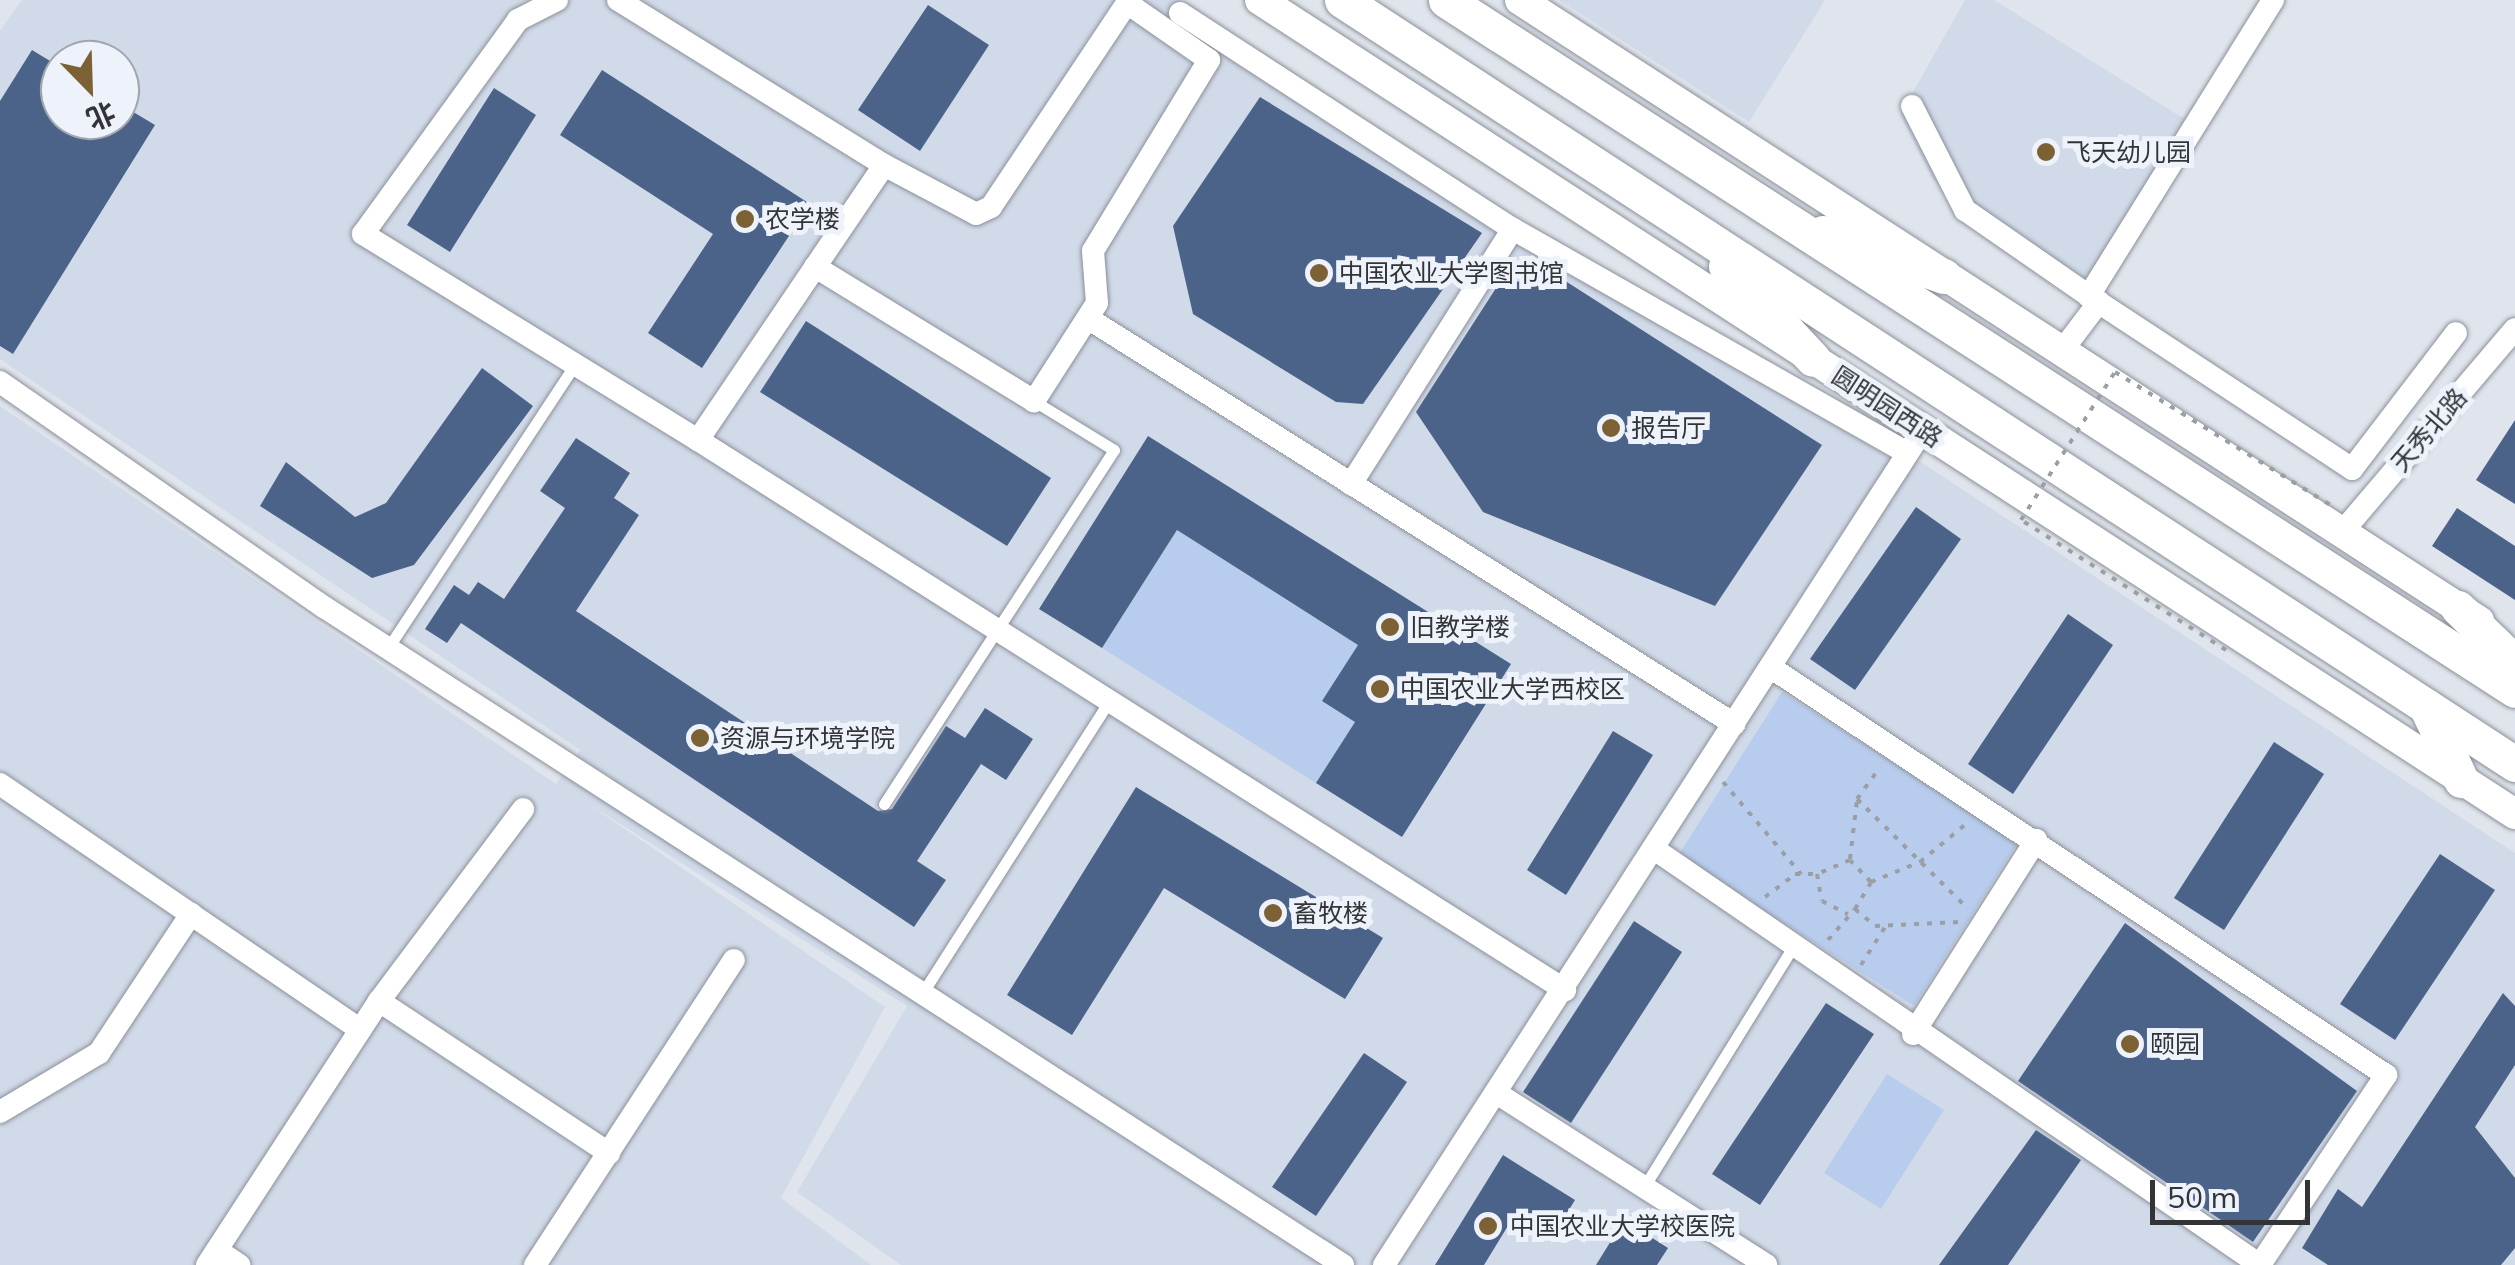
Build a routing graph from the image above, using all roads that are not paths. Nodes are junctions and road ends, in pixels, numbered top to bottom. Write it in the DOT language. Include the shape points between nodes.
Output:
graph roads {
  1 [pos="557,0"];
  2 [pos="618,0"];
  3 [pos="1260,0"];
  4 [pos="1342,0"];
  5 [pos="1426,0"];
  6 [pos="1520,0"];
  7 [pos="2274,0"];
  8 [pos="1458,9"];
  9 [pos="1179,15"];
  10 [pos="1912,106"];
  11 [pos="884,164"];
  12 [pos="1764,212"];
  13 [pos="1513,229"];
  14 [pos="1695,232"];
  15 [pos="815,267"];
  16 [pos="1944,276"];
  17 [pos="2094,300"];
  18 [pos="1088,319"];
  19 [pos="2515,330"];
  20 [pos="2456,333"];
  21 [pos="2062,352"];
  22 [pos="1814,359"];
  23 [pos="574,364"];
  24 [pos="0,382"];
  25 [pos="1034,401"];
  26 [pos="698,440"];
  27 [pos="1914,442"];
  28 [pos="1351,484"];
  29 [pos="2337,518"];
  30 [pos="2458,608"];
  31 [pos="999,633"];
  32 [pos="2515,644"];
  33 [pos="388,648"];
  34 [pos="2515,663"];
  35 [pos="1770,666"];
  36 [pos="2515,690"];
  37 [pos="1110,700"];
  38 [pos="2426,705"];
  39 [pos="1734,724"];
  40 [pos="2515,764"];
  41 [pos="2462,780"];
  42 [pos="0,784"];
  43 [pos="884,804"];
  44 [pos="524,809"];
  45 [pos="2515,814"];
  46 [pos="2036,840"];
  47 [pos="1657,850"];
  48 [pos="190,914"];
  49 [pos="1794,945"];
  50 [pos="734,960"];
  51 [pos="925,989"];
  52 [pos="1565,990"];
  53 [pos="379,1001"];
  54 [pos="360,1030"];
  55 [pos="1913,1034"];
  56 [pos="1498,1094"];
  57 [pos="0,1112"];
  58 [pos="609,1152"];
  59 [pos="1644,1187"];
  60 [pos="212,1258"];
  61 [pos="2261,1264"];
  62 [pos="239,1265"];
  63 [pos="535,1265"];
  64 [pos="1343,1265"];
  65 [pos="1384,1265"];
  66 [pos="1766,1265"];
  1 -- 23 [label="street" via="518,20 362,234"];
  2 -- 11 [label="street"];
  3 -- 22 [label="street, 圆明园西路"];
  4 -- 14 [label="main road, 圆明园西路"];
  5 -- 8 [label="main road"];
  6 -- 16 [label="street"];
  7 -- 17 [label="street"];
  8 -- 12 [label="main road"];
  9 -- 11 [label="street" via="1127,4 991,207 976,214"];
  9 -- 13 [label="street"];
  9 -- 18 [label="street" via="1209,60 1093,251 1097,302"];
  10 -- 17 [label="street" via="1965,210"];
  11 -- 15 [label="street"];
  12 -- 16 [label="main road"];
  12 -- 36 [label="main road"];
  13 -- 27 [label="street"];
  13 -- 28 [label="street"];
  14 -- 22 [label="main road"];
  14 -- 38 [label="main road, 圆明园西路"];
  15 -- 25 [label="street"];
  15 -- 26 [label="street"];
  16 -- 21 [label="street"];
  17 -- 20 [label="street" via="2352,469"];
  17 -- 21 [label="street"];
  18 -- 25 [label="street"];
  18 -- 28 [label="street"];
  19 -- 29 [label="street, 天秀北路"];
  21 -- 29 [label="street"];
  22 -- 27 [label="street, 圆明园西路"];
  23 -- 26 [label="street"];
  23 -- 33 [label="lane"];
  24 -- 33 [label="street"];
  25 -- 31 [label="lane" via="1114,450"];
  26 -- 31 [label="street"];
  27 -- 35 [label="street"];
  27 -- 41 [label="street, 圆明园西路"];
  28 -- 39 [label="street"];
  29 -- 30 [label="street"];
  30 -- 32 [label="street"];
  30 -- 34 [label="main road"];
  31 -- 37 [label="street"];
  31 -- 43 [label="lane"];
  33 -- 51 [label="street"];
  35 -- 39 [label="street"];
  35 -- 46 [label="street"];
  37 -- 51 [label="lane"];
  37 -- 52 [label="street"];
  38 -- 40 [label="main road, 圆明园西路"];
  38 -- 41 [label="main road"];
  39 -- 47 [label="street"];
  41 -- 45 [label="street, 圆明园西路"];
  42 -- 48 [label="street"];
  44 -- 53 [label="street"];
  46 -- 55 [label="street"];
  46 -- 61 [label="street" via="2386,1075"];
  47 -- 49 [label="street"];
  47 -- 52 [label="street"];
  48 -- 54 [label="street"];
  48 -- 57 [label="street" via="99,1053"];
  49 -- 55 [label="street"];
  49 -- 59 [label="lane"];
  50 -- 58 [label="street"];
  51 -- 64 [label="street"];
  52 -- 56 [label="street"];
  53 -- 54 [label="street"];
  53 -- 58 [label="street"];
  54 -- 60 [label="street"];
  55 -- 61 [label="street"];
  56 -- 59 [label="street"];
  56 -- 65 [label="street"];
  58 -- 63 [label="street"];
  59 -- 66 [label="street"];
  60 -- 62 [label="street"];
}
